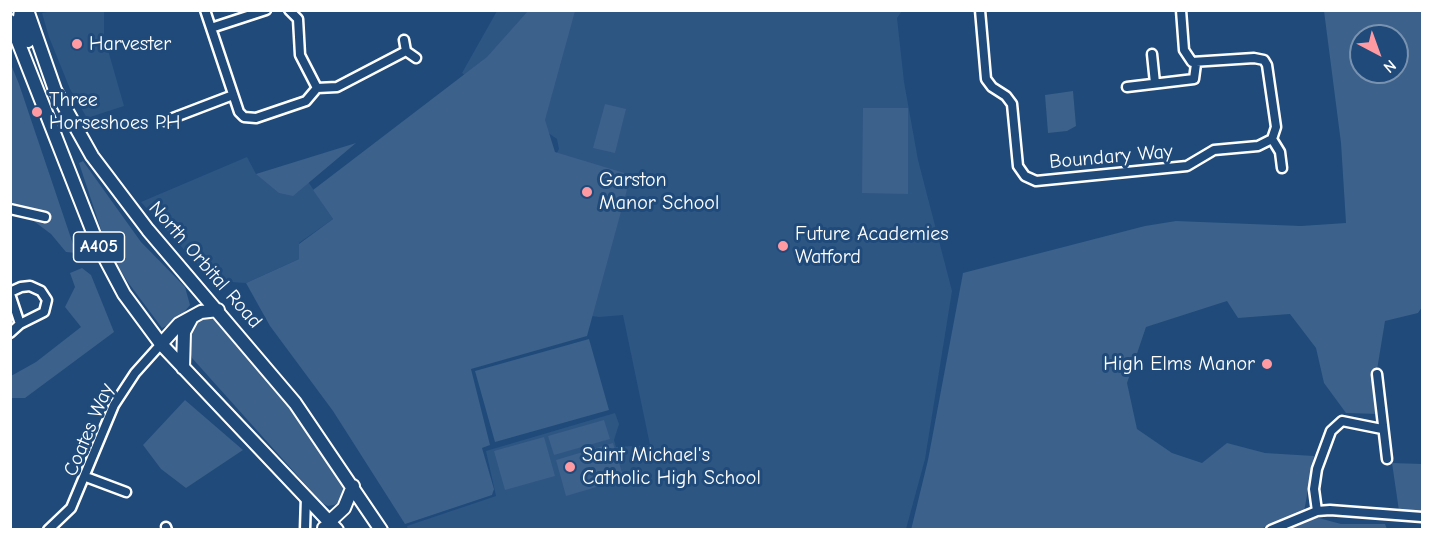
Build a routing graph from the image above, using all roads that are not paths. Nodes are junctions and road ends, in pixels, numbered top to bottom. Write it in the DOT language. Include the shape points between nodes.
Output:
graph roads {
  1 [pos="21,10"];
  2 [pos="27,10"];
  3 [pos="205,10"];
  4 [pos="266,10"];
  5 [pos="289,10"];
  6 [pos="980,10"];
  7 [pos="1181,10"];
  8 [pos="10,21"];
  9 [pos="211,28"];
  10 [pos="404,40"];
  11 [pos="406,51"];
  12 [pos="1152,54"];
  13 [pos="416,58"];
  14 [pos="1196,64"];
  15 [pos="27,68"];
  16 [pos="1155,83"];
  17 [pos="1127,87"];
  18 [pos="317,88"];
  19 [pos="233,95"];
  20 [pos="165,121"];
  21 [pos="1272,139"];
  22 [pos="1282,168"];
  23 [pos="10,208"];
  24 [pos="45,217"];
  25 [pos="10,293"];
  26 [pos="218,310"];
  27 [pos="192,316"];
  28 [pos="20,324"];
  29 [pos="10,333"];
  30 [pos="161,344"];
  31 [pos="183,368"];
  32 [pos="1377,374"];
  33 [pos="1382,429"];
  34 [pos="1387,459"];
  35 [pos="86,477"];
  36 [pos="353,486"];
  37 [pos="126,492"];
  38 [pos="306,497"];
  39 [pos="1317,511"];
  40 [pos="1422,517"];
  41 [pos="327,528"];
  42 [pos="48,530"];
  43 [pos="305,530"];
  44 [pos="381,530"];
  45 [pos="1271,530"];
  1 -- 15 [label="highway" via="33,55"];
  2 -- 26 [label="highway, North Orbital Road / A405" via="56,90 92,156 148,230"];
  3 -- 9 [label="street"];
  4 -- 9 [label="street"];
  5 -- 18 [label="street" via="298,19 300,54"];
  6 -- 21 [label="street, Boundary Way" via="987,79 1012,104 1018,166 1030,180 1187,166 1214,150 1258,146"];
  7 -- 14 [label="street" via="1184,50"];
  8 -- 15 [label="highway, A405"];
  9 -- 19 [label="street"];
  10 -- 11 [label="street"];
  11 -- 13 [label="street"];
  11 -- 18 [label="street" via="337,87"];
  12 -- 16 [label="street"];
  14 -- 16 [label="street" via="1194,79"];
  14 -- 21 [label="street" via="1264,60 1269,70 1276,127"];
  15 -- 30 [label="highway, A405" via="98,245 124,294"];
  16 -- 17 [label="street"];
  18 -- 19 [label="street" via="306,101 249,118 239,112"];
  19 -- 20 [label="street"];
  21 -- 22 [label="street" via="1280,152"];
  23 -- 24 [label="street"];
  25 -- 28 [label="street"];
  25 -- 28 [label="street" via="30,286 41,291 47,300 45,312"];
  26 -- 27 [label="highway"];
  26 -- 36 [label="highway, North Orbital Road / A405" via="295,403"];
  27 -- 30 [label="highway"];
  27 -- 31 [label="highway" via="184,332"];
  28 -- 29 [label="street"];
  30 -- 31 [label="highway, A405"];
  30 -- 35 [label="street, Coates Way" via="130,379 114,405"];
  31 -- 38 [label="highway, A405"];
  32 -- 33 [label="street"];
  33 -- 34 [label="street"];
  33 -- 39 [label="street" via="1342,421 1330,431 1317,469"];
  35 -- 37 [label="street"];
  35 -- 42 [label="street, Coates Way" via="72,508"];
  36 -- 41 [label="highway" via="344,508"];
  36 -- 44 [label="highway, North Orbital Road / A405"];
  38 -- 41 [label="highway, A405"];
  38 -- 43 [label="street"];
  39 -- 40 [label="street"];
  39 -- 45 [label="street"];
}
